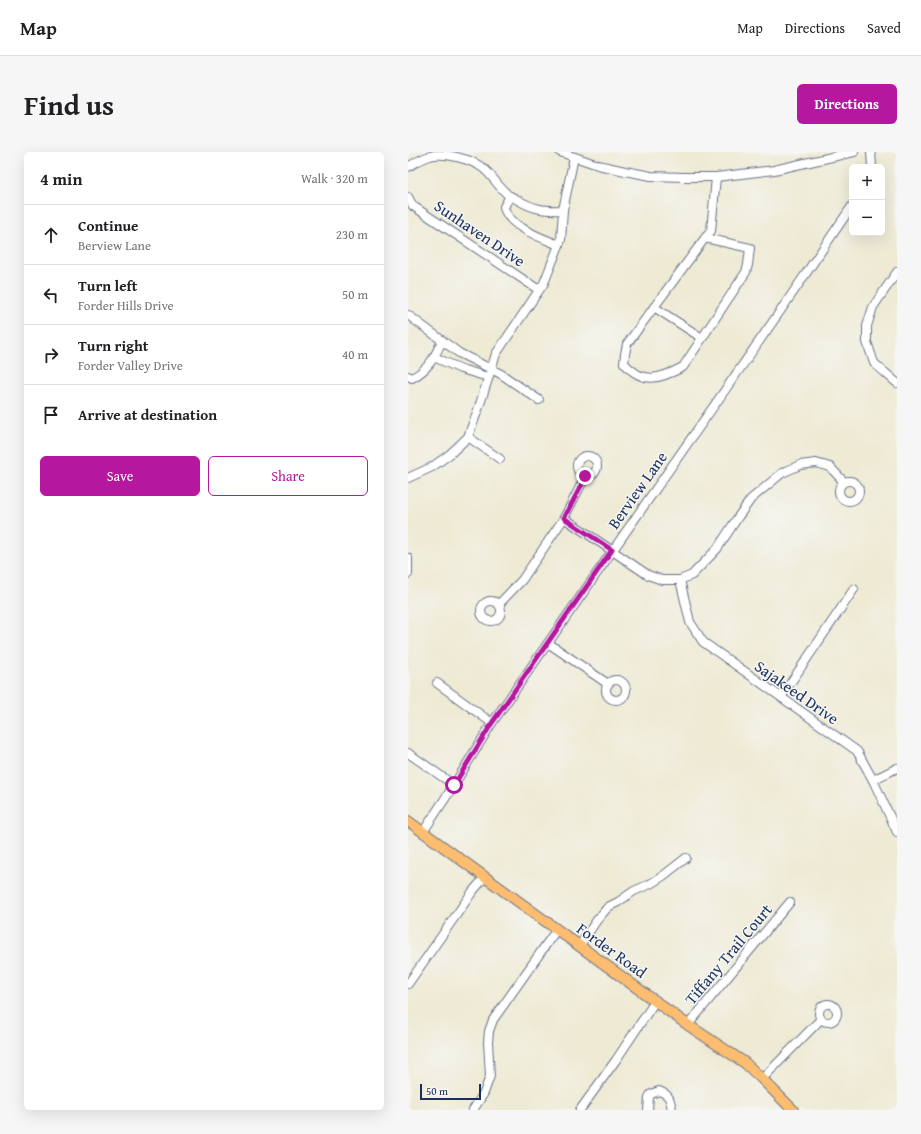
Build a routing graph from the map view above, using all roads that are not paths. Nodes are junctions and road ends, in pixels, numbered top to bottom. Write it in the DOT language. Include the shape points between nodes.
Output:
graph roads {
  1 [pos="560,152"];
  2 [pos="854,152"];
  3 [pos="871,152"];
  4 [pos="574,157"];
  5 [pos="872,164"];
  6 [pos="410,165"];
  7 [pos="716,177"];
  8 [pos="510,196"];
  9 [pos="408,197"];
  10 [pos="563,210"];
  11 [pos="849,210"];
  12 [pos="705,238"];
  13 [pos="559,245"];
  14 [pos="897,272"];
  15 [pos="539,290"];
  16 [pos="654,307"];
  17 [pos="408,315"];
  18 [pos="702,338"];
  19 [pos="442,341"];
  20 [pos="434,357"];
  21 [pos="491,369"];
  22 [pos="408,376"];
  23 [pos="488,377"];
  24 [pos="897,383"];
  25 [pos="539,400"];
  26 [pos="468,437"];
  27 [pos="500,459"];
  28 [pos="585,476"];
  29 [pos="408,478"];
  30 [pos="844,482"];
  31 [pos="564,518"];
  32 [pos="612,550"];
  33 [pos="408,558"];
  34 [pos="408,574"];
  35 [pos="680,580"];
  36 [pos="854,589"];
  37 [pos="499,604"];
  38 [pos="548,642"];
  39 [pos="437,683"];
  40 [pos="608,684"];
  41 [pos="781,697"];
  42 [pos="492,723"];
  43 [pos="408,753"];
  44 [pos="897,768"];
  45 [pos="873,780"];
  46 [pos="454,785"];
  47 [pos="408,821"];
  48 [pos="423,832"];
  49 [pos="897,832"];
  50 [pos="686,858"];
  51 [pos="485,877"];
  52 [pos="790,902"];
  53 [pos="557,929"];
  54 [pos="580,945"];
  55 [pos="408,984"];
  56 [pos="656,1000"];
  57 [pos="821,1019"];
  58 [pos="688,1024"];
  59 [pos="762,1079"];
  60 [pos="473,1110"];
  61 [pos="580,1110"];
  62 [pos="648,1110"];
  63 [pos="672,1110"];
  64 [pos="793,1110"];
  1 -- 4 [label="street"];
  2 -- 7 [label="street" via="774,170"];
  3 -- 5 [label="street"];
  4 -- 7 [label="street" via="598,165 651,176"];
  4 -- 10 [label="street"];
  6 -- 8 [label="street" via="420,159 437,155 465,160 482,167"];
  7 -- 12 [label="street" via="711,231"];
  8 -- 10 [label="street" via="536,209"];
  8 -- 13 [label="street" via="504,207 511,220 535,235"];
  9 -- 15 [label="street, Sunhaven Drive" via="413,206"];
  10 -- 13 [label="street"];
  11 -- 32 [label="street, Berview Lane"];
  12 -- 16 [label="street"];
  12 -- 18 [label="street" via="750,248 746,272"];
  13 -- 15 [label="street"];
  14 -- 24 [label="street" via="873,307 867,326 867,342 874,363"];
  15 -- 21 [label="street" via="496,354"];
  16 -- 18 [label="street"];
  16 -- 18 [label="street" via="627,344 624,363 638,376 652,378 683,367"];
  17 -- 19 [label="street"];
  19 -- 20 [label="street"];
  19 -- 21 [label="street"];
  20 -- 22 [label="street" via="423,372 412,378"];
  20 -- 23 [label="street"];
  21 -- 23 [label="street"];
  21 -- 25 [label="street"];
  23 -- 26 [label="street"];
  26 -- 27 [label="street"];
  26 -- 29 [label="street" via="432,467"];
  28 -- 31 [label="street"];
  30 -- 35 [label="street" via="830,467 816,463 800,465 782,473 751,499 717,549 697,570"];
  31 -- 32 [label="street"];
  31 -- 37 [label="street" via="522,580"];
  32 -- 35 [label="street" via="648,575 662,580"];
  32 -- 38 [label="street, Berview Lane"];
  33 -- 34 [label="street"];
  35 -- 41 [label="street, Sajakeed Drive" via="690,622 703,642"];
  36 -- 41 [label="street"];
  38 -- 40 [label="street"];
  38 -- 42 [label="street, Berview Lane"];
  39 -- 42 [label="street"];
  41 -- 45 [label="street, Sajakeed Drive" via="857,751"];
  42 -- 46 [label="street, Berview Lane"];
  43 -- 46 [label="street"];
  44 -- 45 [label="street"];
  45 -- 49 [label="street, Sajakeed Drive"];
  46 -- 48 [label="street, Berview Lane"];
  47 -- 48 [label="main road, Forder Road"];
  48 -- 51 [label="main road, Forder Road"];
  50 -- 54 [label="street" via="663,876 608,907"];
  51 -- 53 [label="main road, Forder Road"];
  51 -- 55 [label="street"];
  52 -- 58 [label="street, Tiffany Trail Court"];
  53 -- 54 [label="main road, Forder Road"];
  53 -- 60 [label="street" via="493,1020 488,1042 490,1076 484,1093"];
  54 -- 56 [label="main road, Forder Road"];
  56 -- 58 [label="main road, Forder Road"];
  56 -- 61 [label="street"];
  57 -- 59 [label="street"];
  58 -- 59 [label="main road, Forder Road" via="745,1063"];
  59 -- 64 [label="main road, Forder Road"];
  62 -- 63 [label="street" via="648,1097 658,1090 666,1093"];
}
